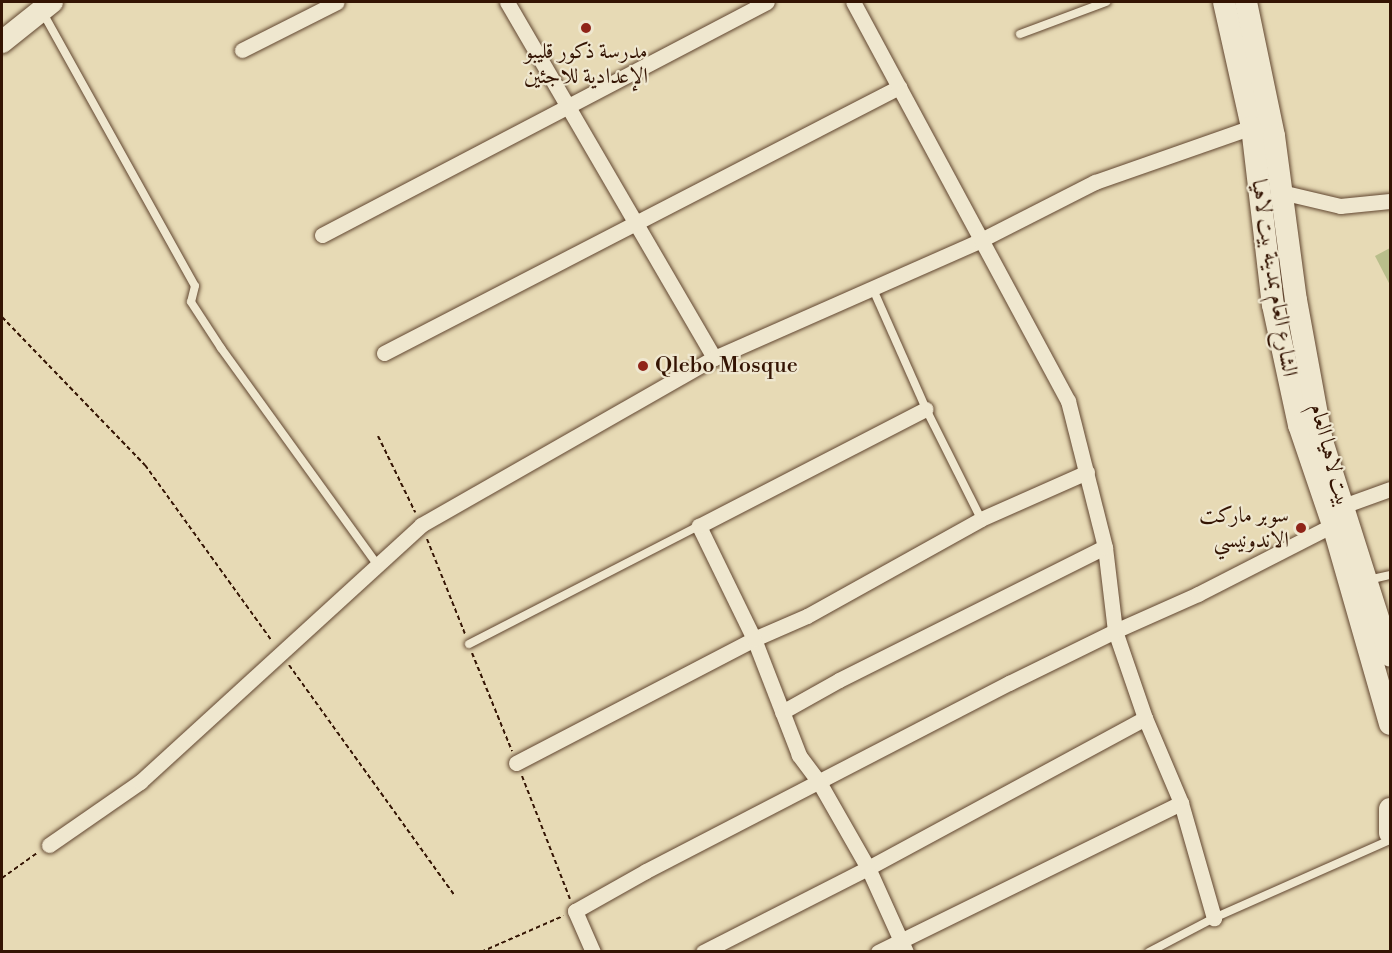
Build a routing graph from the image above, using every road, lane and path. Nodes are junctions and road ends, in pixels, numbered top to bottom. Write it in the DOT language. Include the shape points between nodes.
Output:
graph roads {
  1 [pos="337,2"];
  2 [pos="507,2"];
  3 [pos="767,2"];
  4 [pos="853,2"];
  5 [pos="1106,2"];
  6 [pos="1224,2"];
  7 [pos="1246,2"];
  8 [pos="47,6"];
  9 [pos="1020,34"];
  10 [pos="2,42"];
  11 [pos="242,50"];
  12 [pos="899,87"];
  13 [pos="567,107"];
  14 [pos="1252,127"];
  15 [pos="1281,192"];
  16 [pos="1390,201"];
  17 [pos="635,223"];
  18 [pos="322,235"];
  19 [pos="981,240"];
  20 [pos="872,287"];
  21 [pos="2,317"];
  22 [pos="384,353"];
  23 [pos="714,358"];
  24 [pos="926,409"];
  25 [pos="378,436"];
  26 [pos="1087,472"];
  27 [pos="1390,489"];
  28 [pos="1338,516"];
  29 [pos="981,519"];
  30 [pos="422,525"];
  31 [pos="699,526"];
  32 [pos="1105,547"];
  33 [pos="378,566"];
  34 [pos="1390,575"];
  35 [pos="1367,581"];
  36 [pos="1115,631"];
  37 [pos="754,639"];
  38 [pos="469,644"];
  39 [pos="281,655"];
  40 [pos="1390,655"];
  41 [pos="782,712"];
  42 [pos="1145,718"];
  43 [pos="1390,724"];
  44 [pos="516,763"];
  45 [pos="819,782"];
  46 [pos="1181,803"];
  47 [pos="1390,809"];
  48 [pos="1390,833"];
  49 [pos="1390,840"];
  50 [pos="49,845"];
  51 [pos="868,868"];
  52 [pos="2,878"];
  53 [pos="454,896"];
  54 [pos="575,911"];
  55 [pos="1214,918"];
  56 [pos="903,946"];
  57 [pos="481,951"];
  58 [pos="592,951"];
  59 [pos="703,951"];
  60 [pos="878,951"];
  61 [pos="1149,951"];
  1 -- 11 [label="street"];
  2 -- 13 [label="street"];
  3 -- 13 [label="street"];
  4 -- 12 [label="street"];
  5 -- 9 [label="lane"];
  6 -- 14 [label="main road, الشارع العام بمدينة بيت لاهيا"];
  7 -- 15 [label="main road, بيت لاهيا العام"];
  8 -- 10 [label="main road"];
  8 -- 33 [label="lane" via="195,286 191,302"];
  12 -- 17 [label="street"];
  12 -- 19 [label="street"];
  13 -- 17 [label="street"];
  13 -- 18 [label="street"];
  14 -- 19 [label="street" via="1095,182"];
  14 -- 28 [label="main road, الشارع العام بمدينة بيت لاهيا" via="1274,305 1299,425"];
  15 -- 16 [label="street" via="1340,206"];
  15 -- 28 [label="main road, بيت لاهيا العام" via="1296,300"];
  17 -- 22 [label="street"];
  17 -- 23 [label="street"];
  19 -- 20 [label="street"];
  19 -- 26 [label="street" via="1068,401"];
  20 -- 23 [label="street"];
  20 -- 24 [label="lane"];
  21 -- 39 [label="path" via="146,465"];
  23 -- 30 [label="street"];
  24 -- 29 [label="lane"];
  24 -- 31 [label="street"];
  25 -- 30 [label="path"];
  26 -- 29 [label="street"];
  26 -- 32 [label="street"];
  27 -- 28 [label="street"];
  28 -- 35 [label="main road, بيت لاهيا العام"];
  28 -- 36 [label="street" via="1198,594"];
  28 -- 43 [label="main road, الشارع العام بمدينة بيت لاهيا"];
  29 -- 37 [label="street" via="807,616"];
  30 -- 33 [label="street"];
  30 -- 38 [label="path"];
  31 -- 37 [label="street"];
  31 -- 38 [label="lane"];
  32 -- 36 [label="street"];
  32 -- 41 [label="street"];
  33 -- 39 [label="street"];
  34 -- 35 [label="lane"];
  35 -- 40 [label="main road, بيت لاهيا العام"];
  36 -- 42 [label="street"];
  36 -- 45 [label="street"];
  37 -- 41 [label="street"];
  37 -- 44 [label="street"];
  38 -- 44 [label="path"];
  39 -- 50 [label="street" via="140,782"];
  39 -- 53 [label="path"];
  41 -- 45 [label="street" via="799,755"];
  42 -- 46 [label="street"];
  42 -- 51 [label="street"];
  44 -- 54 [label="path"];
  45 -- 51 [label="street"];
  45 -- 54 [label="street"];
  46 -- 55 [label="street"];
  46 -- 56 [label="street"];
  47 -- 48 [label="main road"];
  49 -- 55 [label="lane"];
  50 -- 52 [label="path"];
  51 -- 56 [label="street"];
  51 -- 59 [label="street"];
  54 -- 57 [label="path"];
  54 -- 58 [label="street"];
  55 -- 61 [label="lane"];
  56 -- 60 [label="street"];
}
